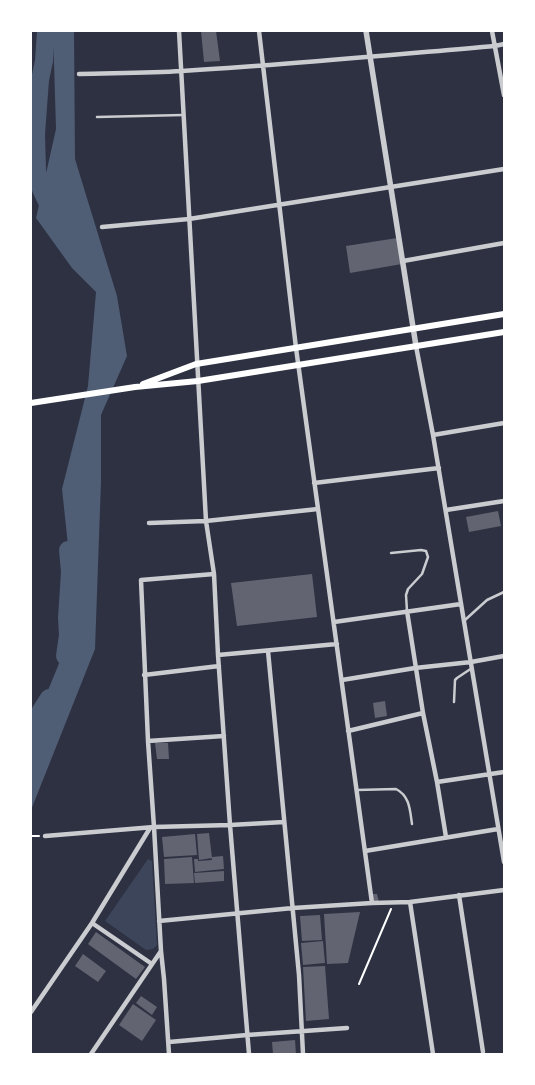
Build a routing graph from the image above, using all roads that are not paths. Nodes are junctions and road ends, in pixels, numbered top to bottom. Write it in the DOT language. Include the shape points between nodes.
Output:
graph roads {
  1 [pos="179,31"];
  2 [pos="259,31"];
  3 [pos="366,31"];
  4 [pos="492,31"];
  5 [pos="504,44"];
  6 [pos="495,46"];
  7 [pos="370,57"];
  8 [pos="263,66"];
  9 [pos="181,71"];
  10 [pos="80,74"];
  11 [pos="504,95"];
  12 [pos="183,115"];
  13 [pos="96,117"];
  14 [pos="504,169"];
  15 [pos="391,188"];
  16 [pos="279,204"];
  17 [pos="189,219"];
  18 [pos="102,227"];
  19 [pos="504,243"];
  20 [pos="403,261"];
  21 [pos="504,314"];
  22 [pos="414,328"];
  23 [pos="504,332"];
  24 [pos="416,346"];
  25 [pos="296,348"];
  26 [pos="196,364"];
  27 [pos="299,365"];
  28 [pos="198,381"];
  29 [pos="135,387"];
  30 [pos="32,403"];
  31 [pos="504,423"];
  32 [pos="433,435"];
  33 [pos="439,468"];
  34 [pos="314,483"];
  35 [pos="504,501"];
  36 [pos="318,509"];
  37 [pos="446,510"];
  38 [pos="206,521"];
  39 [pos="149,523"];
  40 [pos="391,553"];
  41 [pos="214,574"];
  42 [pos="504,592"];
  43 [pos="461,604"];
  44 [pos="406,611"];
  45 [pos="464,621"];
  46 [pos="334,622"];
  47 [pos="336,644"];
  48 [pos="268,651"];
  49 [pos="218,655"];
  50 [pos="504,656"];
  51 [pos="471,662"];
  52 [pos="219,666"];
  53 [pos="415,668"];
  54 [pos="472,668"];
  55 [pos="144,675"];
  56 [pos="342,680"];
  57 [pos="454,702"];
  58 [pos="423,713"];
  59 [pos="348,731"];
  60 [pos="224,736"];
  61 [pos="148,741"];
  62 [pos="504,772"];
  63 [pos="490,775"];
  64 [pos="437,782"];
  65 [pos="356,790"];
  66 [pos="284,822"];
  67 [pos="412,824"];
  68 [pos="230,825"];
  69 [pos="152,827"];
  70 [pos="498,829"];
  71 [pos="45,836"];
  72 [pos="446,837"];
  73 [pos="365,851"];
  74 [pos="504,862"];
  75 [pos="504,890"];
  76 [pos="460,895"];
  77 [pos="410,902"];
  78 [pos="372,903"];
  79 [pos="293,908"];
  80 [pos="237,913"];
  81 [pos="158,921"];
  82 [pos="92,923"];
  83 [pos="161,951"];
  84 [pos="152,964"];
  85 [pos="31,1012"];
  86 [pos="347,1028"];
  87 [pos="301,1030"];
  88 [pos="247,1035"];
  89 [pos="169,1042"];
  90 [pos="483,1052"];
  91 [pos="91,1054"];
  92 [pos="169,1054"];
  93 [pos="249,1054"];
  94 [pos="303,1054"];
  95 [pos="432,1054"];
  1 -- 9 [label="street"];
  2 -- 8 [label="street"];
  3 -- 7 [label="street"];
  4 -- 6 [label="street"];
  5 -- 6 [label="street"];
  6 -- 7 [label="street"];
  6 -- 11 [label="street"];
  7 -- 8 [label="street"];
  7 -- 15 [label="street"];
  8 -- 9 [label="street"];
  8 -- 16 [label="street"];
  9 -- 10 [label="street"];
  9 -- 12 [label="street"];
  12 -- 13 [label="lane"];
  12 -- 17 [label="street"];
  14 -- 15 [label="street"];
  15 -- 16 [label="street"];
  15 -- 20 [label="street"];
  16 -- 17 [label="street"];
  16 -- 25 [label="street"];
  17 -- 18 [label="street"];
  17 -- 26 [label="street"];
  19 -- 20 [label="street"];
  20 -- 22 [label="street"];
  21 -- 22 [label="main road"];
  22 -- 24 [label="street"];
  22 -- 25 [label="main road"];
  23 -- 24 [label="main road"];
  24 -- 27 [label="main road"];
  24 -- 32 [label="street"];
  25 -- 26 [label="main road"];
  25 -- 27 [label="street"];
  26 -- 28 [label="street"];
  26 -- 29 [label="main road"];
  27 -- 28 [label="main road"];
  27 -- 34 [label="street"];
  28 -- 29 [label="main road"];
  28 -- 38 [label="street"];
  29 -- 30 [label="main road"];
  31 -- 32 [label="street"];
  32 -- 33 [label="street"];
  33 -- 34 [label="street"];
  33 -- 37 [label="street"];
  34 -- 36 [label="street"];
  35 -- 37 [label="street"];
  36 -- 38 [label="street"];
  36 -- 46 [label="street"];
  37 -- 43 [label="street"];
  38 -- 39 [label="street"];
  38 -- 41 [label="street"];
  40 -- 44 [label="lane" via="421,550 426,551 428,557 422,574 408,588"];
  41 -- 49 [label="street"];
  41 -- 55 [label="street" via="141,580"];
  42 -- 45 [label="lane" via="487,600"];
  43 -- 44 [label="street"];
  43 -- 45 [label="street"];
  44 -- 46 [label="street"];
  44 -- 53 [label="street"];
  45 -- 51 [label="street"];
  46 -- 47 [label="street"];
  47 -- 48 [label="street"];
  47 -- 56 [label="street"];
  48 -- 49 [label="street"];
  48 -- 66 [label="street"];
  49 -- 52 [label="street"];
  50 -- 51 [label="street"];
  51 -- 53 [label="street"];
  51 -- 54 [label="street"];
  52 -- 55 [label="street"];
  52 -- 60 [label="street"];
  53 -- 56 [label="street"];
  53 -- 58 [label="street"];
  54 -- 57 [label="lane" via="455,680"];
  54 -- 63 [label="street"];
  55 -- 61 [label="street"];
  56 -- 59 [label="street"];
  58 -- 59 [label="street"];
  58 -- 64 [label="street"];
  59 -- 65 [label="street"];
  60 -- 61 [label="street"];
  60 -- 68 [label="street"];
  61 -- 69 [label="street"];
  62 -- 63 [label="street"];
  63 -- 64 [label="street"];
  63 -- 70 [label="street"];
  64 -- 72 [label="street"];
  65 -- 67 [label="lane" via="396,789 402,792 410,807"];
  65 -- 73 [label="street"];
  66 -- 68 [label="street"];
  66 -- 79 [label="street"];
  68 -- 69 [label="street"];
  68 -- 80 [label="street"];
  69 -- 71 [label="street"];
  69 -- 81 [label="street"];
  69 -- 82 [label="street"];
  70 -- 72 [label="street"];
  70 -- 74 [label="street"];
  72 -- 73 [label="street"];
  73 -- 78 [label="street"];
  75 -- 76 [label="street"];
  76 -- 77 [label="street"];
  76 -- 90 [label="street"];
  77 -- 78 [label="street"];
  77 -- 95 [label="street"];
  78 -- 79 [label="street"];
  79 -- 80 [label="street"];
  79 -- 87 [label="street"];
  80 -- 81 [label="street"];
  80 -- 88 [label="street"];
  81 -- 83 [label="street"];
  82 -- 84 [label="street"];
  82 -- 85 [label="street"];
  83 -- 84 [label="street"];
  83 -- 89 [label="street"];
  84 -- 91 [label="street"];
  86 -- 87 [label="street"];
  87 -- 88 [label="street"];
  87 -- 94 [label="street"];
  88 -- 89 [label="street"];
  88 -- 93 [label="street"];
  89 -- 92 [label="street"];
}
